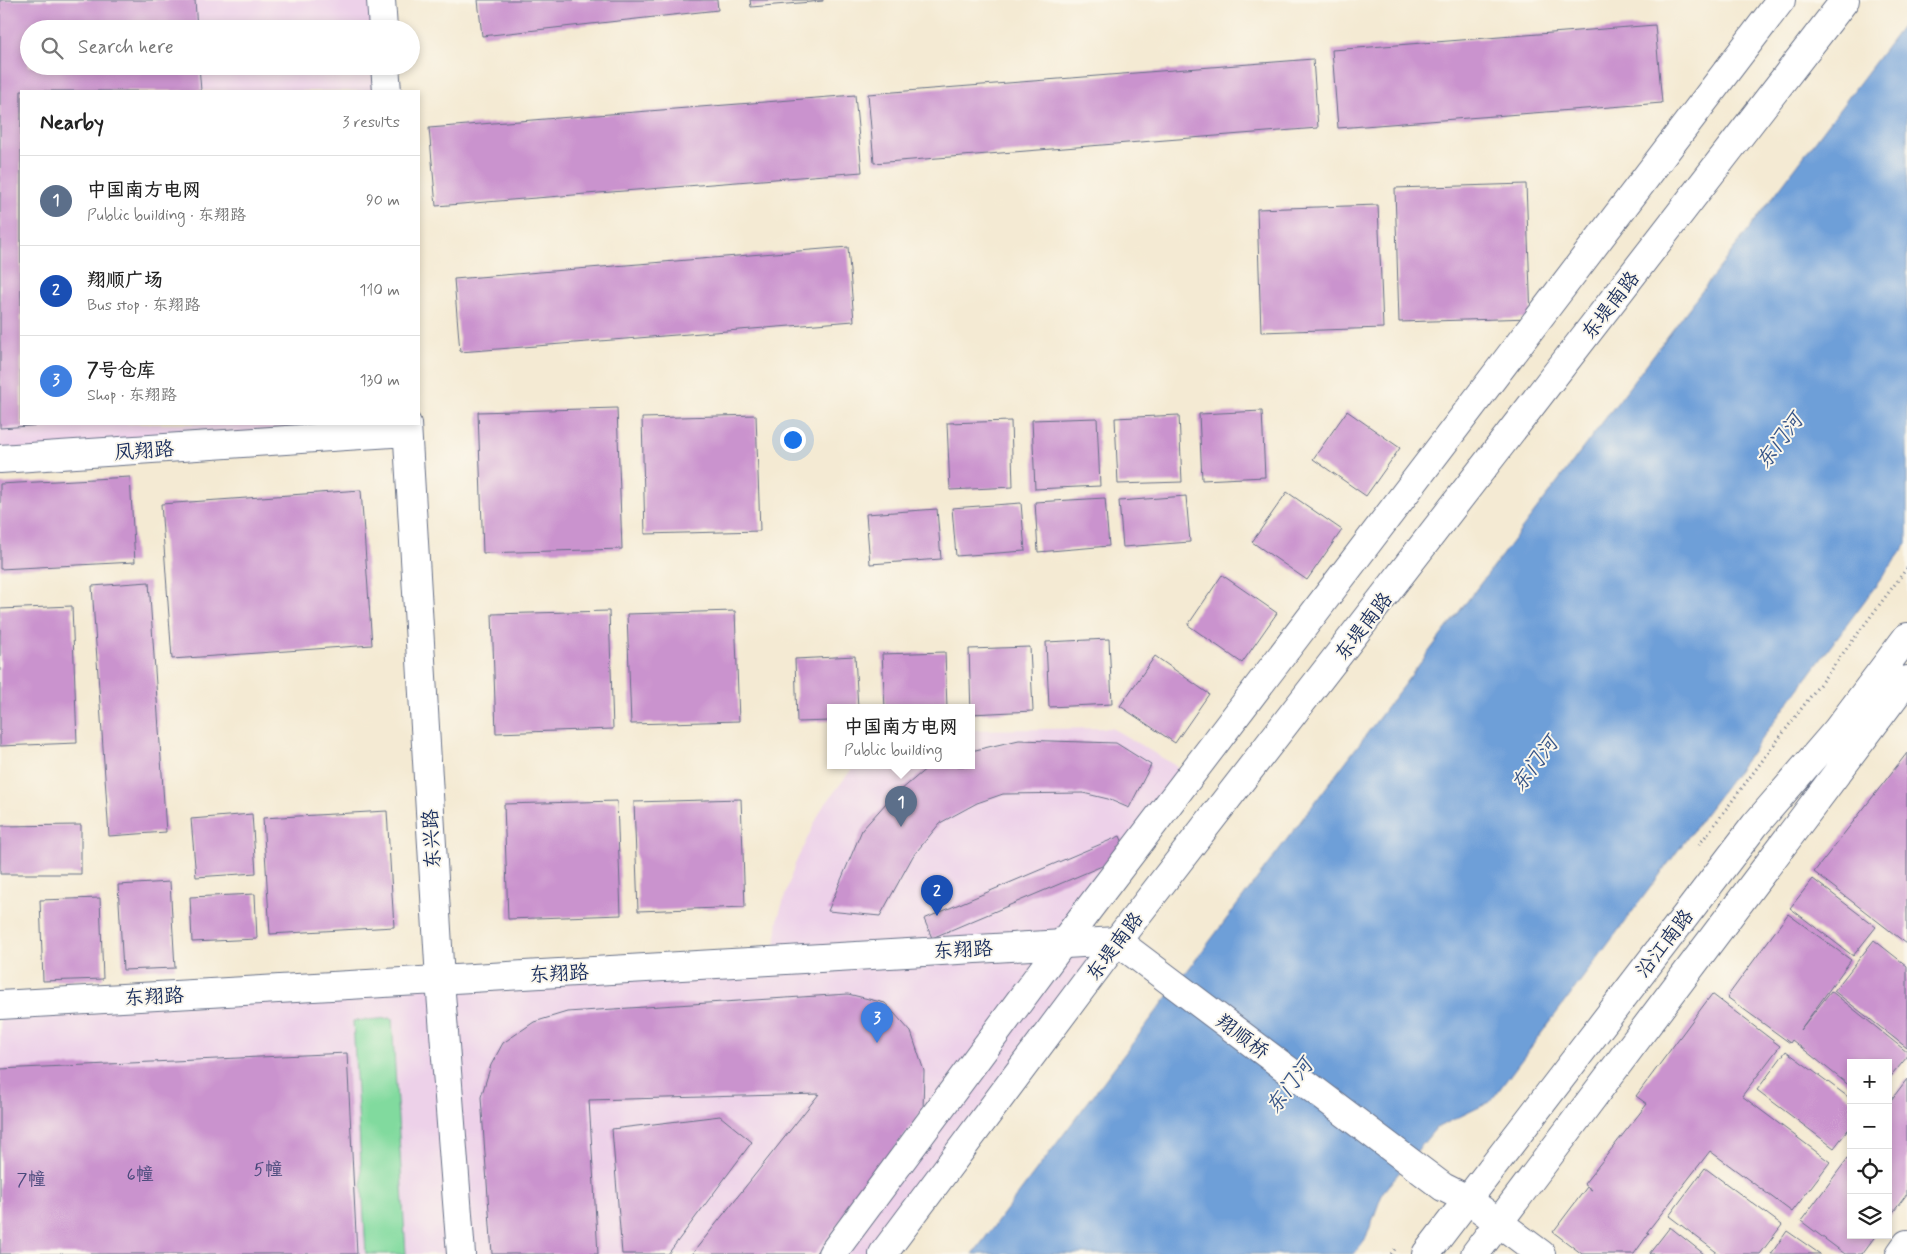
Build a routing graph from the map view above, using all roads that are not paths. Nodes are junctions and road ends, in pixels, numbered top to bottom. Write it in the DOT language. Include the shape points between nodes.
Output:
graph roads {
  1 [pos="381,0"];
  2 [pos="1781,0"];
  3 [pos="1845,0"];
  4 [pos="382,20"];
  5 [pos="385,75"];
  6 [pos="386,90"];
  7 [pos="407,428"];
  8 [pos="0,459"];
  9 [pos="1907,637"];
  10 [pos="1907,680"];
  11 [pos="1117,941"];
  12 [pos="1062,944"];
  13 [pos="440,980"];
  14 [pos="0,1005"];
  15 [pos="1467,1199"];
  16 [pos="1499,1221"];
  17 [pos="1907,1244"];
  18 [pos="461,1254"];
  19 [pos="832,1254"];
  20 [pos="883,1254"];
  21 [pos="1426,1254"];
  22 [pos="1475,1254"];
  23 [pos="1541,1254"];
  24 [pos="1900,1254"];
  1 -- 4 [label="main road"];
  2 -- 12 [label="main road"];
  3 -- 11 [label="main road, 东堤南路"];
  5 -- 6 [label="main road"];
  7 -- 8 [label="main road, 凤翔路"];
  7 -- 13 [label="main road, 东兴路"];
  9 -- 15 [label="main road, 沿江南路" via="1837,730 1756,824"];
  10 -- 16 [label="main road, 沿江南路"];
  11 -- 12 [label="main road, 东翔路"];
  11 -- 15 [label="main road, 翔顺桥" via="1442,1187"];
  11 -- 20 [label="main road, 东堤南路"];
  12 -- 13 [label="main road, 东翔路"];
  12 -- 19 [label="main road"];
  13 -- 14 [label="main road, 东翔路"];
  13 -- 18 [label="main road, 东兴路"];
  15 -- 16 [label="main road, 翔顺桥"];
  15 -- 21 [label="main road, 沿江南路"];
  16 -- 22 [label="main road, 沿江南路"];
  16 -- 23 [label="main road, 翔顺桥"];
  17 -- 24 [label="main road"];
}
